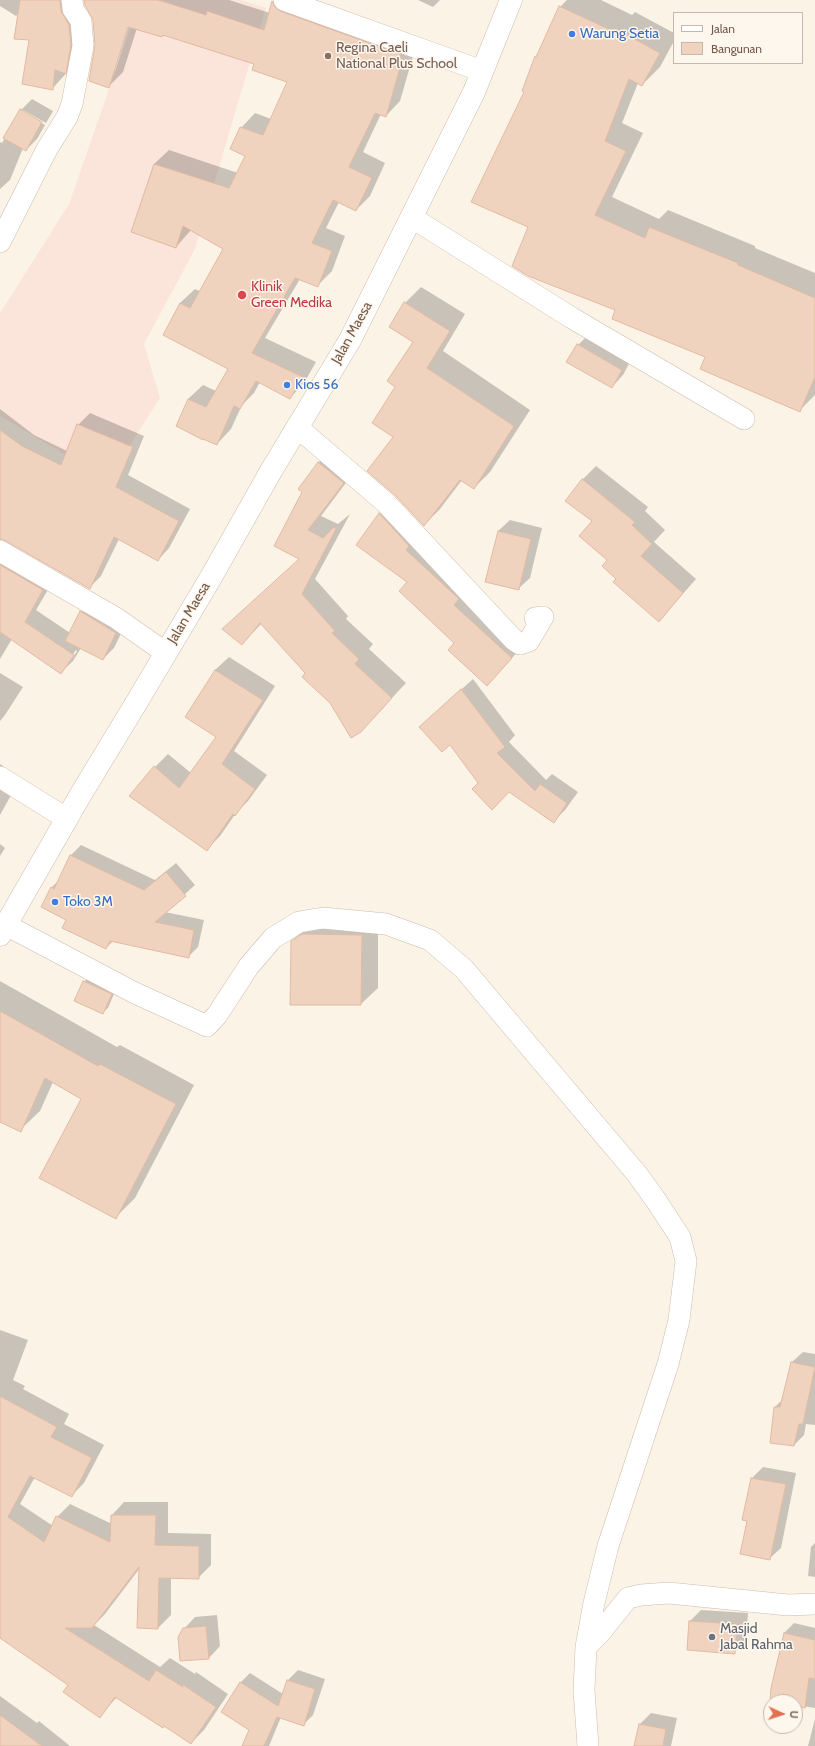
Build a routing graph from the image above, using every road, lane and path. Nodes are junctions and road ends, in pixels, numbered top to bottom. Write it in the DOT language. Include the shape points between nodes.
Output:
graph roads {
  1 [pos="72,0"];
  2 [pos="284,0"];
  3 [pos="511,0"];
  4 [pos="332,8"];
  5 [pos="482,71"];
  6 [pos="411,217"];
  7 [pos="0,242"];
  8 [pos="744,419"];
  9 [pos="297,427"];
  10 [pos="0,551"];
  11 [pos="535,618"];
  12 [pos="166,653"];
  13 [pos="0,776"];
  14 [pos="67,819"];
  15 [pos="3,930"];
  16 [pos="815,1604"];
  17 [pos="586,1647"];
  18 [pos="588,1746"];
  1 -- 7 [label="street" via="73,9 80,21 83,46 72,104 67,118 47,149"];
  2 -- 4 [label="street"];
  3 -- 5 [label="street, Jalan Maesa"];
  4 -- 5 [label="street"];
  5 -- 6 [label="street, Jalan Maesa"];
  6 -- 8 [label="street" via="572,318"];
  6 -- 9 [label="street, Jalan Maesa" via="350,340"];
  9 -- 11 [label="street" via="386,503 514,640 520,644 529,641 543,617"];
  9 -- 12 [label="street, Jalan Maesa"];
  10 -- 12 [label="street, Jalan Maesa" via="116,618"];
  12 -- 14 [label="street, Jalan Maesa"];
  13 -- 14 [label="street"];
  14 -- 15 [label="street, Jalan Maesa"];
  15 -- 17 [label="street" via="207,1026 249,966 273,938 299,922 322,918 386,924 430,940 464,968 637,1174 680,1237 686,1261 679,1320 668,1364 608,1546"];
  16 -- 17 [label="street" via="788,1605 669,1593 641,1595 628,1598"];
  17 -- 18 [label="street" via="584,1690"];
}
